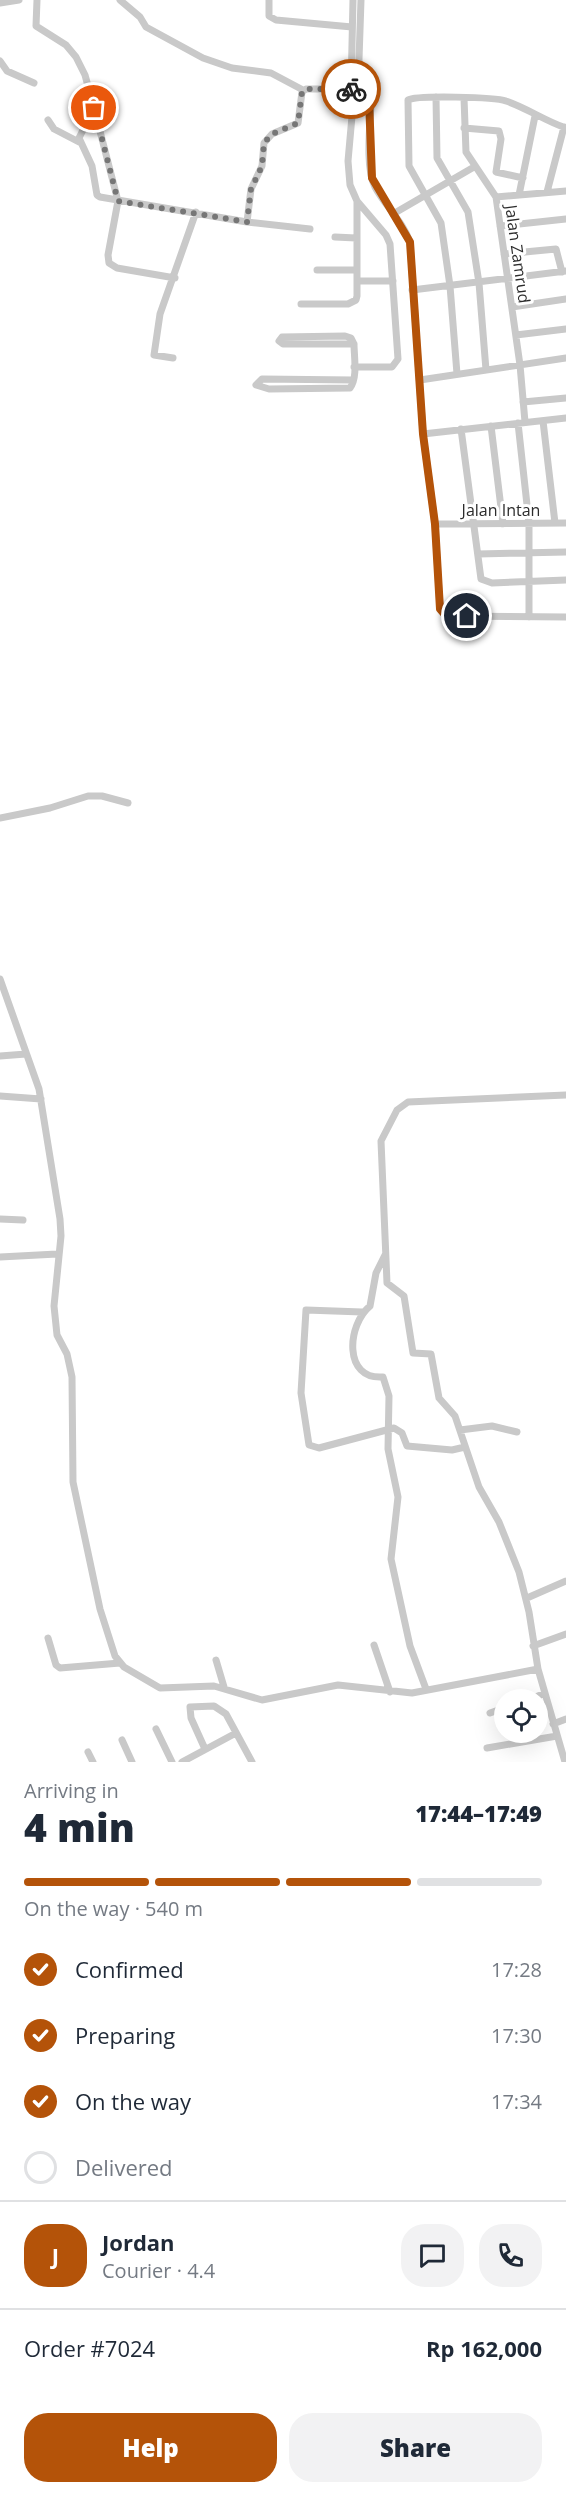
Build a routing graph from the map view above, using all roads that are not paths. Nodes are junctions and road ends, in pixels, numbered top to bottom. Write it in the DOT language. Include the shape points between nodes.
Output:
graph roads {
  1 [pos="19,0"];
  2 [pos="37,0"];
  3 [pos="120,0"];
  4 [pos="268,0"];
  5 [pos="353,0"];
  6 [pos="361,0"];
  7 [pos="0,3"];
  8 [pos="352,27"];
  9 [pos="0,61"];
  10 [pos="34,83"];
  11 [pos="303,90"];
  12 [pos="354,91"];
  13 [pos="436,98"];
  14 [pos="464,98"];
  15 [pos="94,108"];
  16 [pos="535,116"];
  17 [pos="48,120"];
  18 [pos="565,127"];
  19 [pos="464,128"];
  20 [pos="79,142"];
  21 [pos="474,167"];
  22 [pos="523,178"];
  23 [pos="450,182"];
  24 [pos="566,190"];
  25 [pos="547,192"];
  26 [pos="519,195"];
  27 [pos="425,196"];
  28 [pos="496,197"];
  29 [pos="118,201"];
  30 [pos="357,201"];
  31 [pos="196,212"];
  32 [pos="393,214"];
  33 [pos="566,219"];
  34 [pos="247,222"];
  35 [pos="500,226"];
  36 [pos="310,229"];
  37 [pos="335,237"];
  38 [pos="357,238"];
  39 [pos="504,254"];
  40 [pos="317,270"];
  41 [pos="357,270"];
  42 [pos="564,271"];
  43 [pos="175,278"];
  44 [pos="508,279"];
  45 [pos="357,281"];
  46 [pos="393,281"];
  47 [pos="478,283"];
  48 [pos="450,286"];
  49 [pos="412,290"];
  50 [pos="566,299"];
  51 [pos="301,304"];
  52 [pos="512,307"];
  53 [pos="566,329"];
  54 [pos="516,335"];
  55 [pos="354,344"];
  56 [pos="173,358"];
  57 [pos="566,358"];
  58 [pos="520,365"];
  59 [pos="354,367"];
  60 [pos="486,370"];
  61 [pos="457,374"];
  62 [pos="353,380"];
  63 [pos="420,380"];
  64 [pos="566,399"];
  65 [pos="523,402"];
  66 [pos="566,418"];
  67 [pos="543,421"];
  68 [pos="522,422"];
  69 [pos="491,426"];
  70 [pos="461,429"];
  71 [pos="423,434"];
  72 [pos="555,523"];
  73 [pos="566,523"];
  74 [pos="435,524"];
  75 [pos="474,524"];
  76 [pos="503,524"];
  77 [pos="529,524"];
  78 [pos="566,552"];
  79 [pos="478,554"];
  80 [pos="528,554"];
  81 [pos="566,580"];
  82 [pos="529,581"];
  83 [pos="529,617"];
  84 [pos="566,617"];
  85 [pos="128,803"];
  86 [pos="0,818"];
  87 [pos="0,979"];
  88 [pos="26,1054"];
  89 [pos="0,1056"];
  90 [pos="566,1095"];
  91 [pos="0,1096"];
  92 [pos="41,1099"];
  93 [pos="0,1219"];
  94 [pos="23,1221"];
  95 [pos="57,1254"];
  96 [pos="386,1254"];
  97 [pos="0,1257"];
  98 [pos="362,1312"];
  99 [pos="390,1429"];
  100 [pos="460,1430"];
  101 [pos="517,1432"];
  102 [pos="465,1447"];
  103 [pos="566,1581"];
  104 [pos="527,1598"];
  105 [pos="566,1634"];
  106 [pos="48,1638"];
  107 [pos="375,1645"];
  108 [pos="533,1646"];
  109 [pos="216,1660"];
  110 [pos="120,1663"];
  111 [pos="538,1668"];
  112 [pos="224,1687"];
  113 [pos="426,1689"];
  114 [pos="542,1689"];
  115 [pos="390,1692"];
  116 [pos="548,1709"];
  117 [pos="494,1712"];
  118 [pos="490,1713"];
  119 [pos="566,1719"];
  120 [pos="553,1724"];
  121 [pos="156,1729"];
  122 [pos="236,1733"];
  123 [pos="556,1736"];
  124 [pos="122,1740"];
  125 [pos="487,1748"];
  126 [pos="206,1749"];
  127 [pos="88,1752"];
  128 [pos="93,1762"];
  129 [pos="132,1762"];
  130 [pos="172,1762"];
  131 [pos="182,1762"];
  132 [pos="252,1762"];
  133 [pos="565,1762"];
  1 -- 7 [label="street"];
  2 -- 15 [label="street" via="36,26 66,45 76,57 86,75"];
  3 -- 11 [label="street" via="146,27 203,58 232,68 271,73"];
  4 -- 8 [label="street" via="272,18"];
  5 -- 8 [label="street"];
  6 -- 12 [label="street"];
  8 -- 12 [label="street"];
  9 -- 10 [label="street" via="7,72"];
  11 -- 12 [label="street"];
  11 -- 34 [label="street" via="298,123 272,134 264,143 262,166 251,189"];
  12 -- 30 [label="street" via="348,167"];
  12 -- 32 [label="street" via="367,95 371,104 372,178"];
  13 -- 14 [label="street"];
  13 -- 23 [label="street" via="437,158"];
  13 -- 27 [label="street" via="412,98 408,102 409,166"];
  14 -- 16 [label="street" via="504,100"];
  14 -- 19 [label="street, Jalan Zamrud"];
  15 -- 20 [label="street"];
  15 -- 29 [label="street"];
  16 -- 18 [label="street"];
  16 -- 22 [label="street"];
  17 -- 20 [label="street" via="54,129"];
  18 -- 25 [label="street"];
  19 -- 21 [label="street, Jalan Zamrud" via="465,150"];
  19 -- 22 [label="street" via="493,128 501,135 496,172"];
  20 -- 29 [label="street" via="92,165 97,195"];
  21 -- 23 [label="street"];
  21 -- 28 [label="street, Jalan Zamrud"];
  22 -- 26 [label="street"];
  23 -- 27 [label="street"];
  23 -- 47 [label="street" via="468,212"];
  24 -- 25 [label="street"];
  25 -- 26 [label="street"];
  26 -- 28 [label="street"];
  27 -- 32 [label="street"];
  27 -- 48 [label="street" via="441,223"];
  28 -- 35 [label="street, Jalan Zamrud"];
  29 -- 31 [label="street"];
  29 -- 43 [label="street" via="109,263 117,268"];
  30 -- 38 [label="street"];
  30 -- 46 [label="street" via="389,239"];
  31 -- 34 [label="street"];
  31 -- 43 [label="street"];
  32 -- 49 [label="street" via="410,242"];
  33 -- 35 [label="street"];
  34 -- 36 [label="street"];
  35 -- 39 [label="street, Jalan Zamrud"];
  37 -- 38 [label="street"];
  38 -- 41 [label="street"];
  39 -- 42 [label="street" via="556,249"];
  39 -- 44 [label="street, Jalan Zamrud"];
  40 -- 41 [label="street"];
  41 -- 45 [label="street"];
  42 -- 44 [label="street"];
  43 -- 56 [label="street" via="160,314 153,349 154,355"];
  44 -- 47 [label="street"];
  44 -- 52 [label="street, Jalan Zamrud"];
  45 -- 46 [label="street"];
  45 -- 51 [label="street" via="353,303"];
  46 -- 59 [label="street" via="397,363 388,368"];
  47 -- 48 [label="street"];
  47 -- 60 [label="street"];
  48 -- 49 [label="street"];
  48 -- 61 [label="street"];
  49 -- 63 [label="street"];
  50 -- 52 [label="street"];
  52 -- 54 [label="street, Jalan Zamrud"];
  53 -- 54 [label="street"];
  54 -- 58 [label="street, Jalan Zamrud"];
  55 -- 55 [label="street" via="345,336 282,337 279,341"];
  55 -- 59 [label="street"];
  57 -- 58 [label="street"];
  58 -- 60 [label="street"];
  58 -- 65 [label="street, Jalan Zamrud"];
  59 -- 62 [label="street"];
  60 -- 61 [label="street"];
  61 -- 63 [label="street"];
  62 -- 62 [label="street" via="346,389 256,385 262,379"];
  63 -- 71 [label="street"];
  64 -- 65 [label="street"];
  65 -- 68 [label="street, Jalan Zamrud"];
  66 -- 67 [label="street"];
  67 -- 68 [label="street"];
  67 -- 72 [label="street"];
  68 -- 69 [label="street"];
  68 -- 77 [label="street, Jalan Zamrud"];
  69 -- 70 [label="street"];
  69 -- 76 [label="street"];
  70 -- 71 [label="street"];
  70 -- 75 [label="street"];
  71 -- 74 [label="street"];
  72 -- 73 [label="street, Jalan Intan"];
  72 -- 77 [label="street, Jalan Intan"];
  74 -- 75 [label="street, Jalan Intan"];
  74 -- 83 [label="street" via="442,613"];
  75 -- 76 [label="street, Jalan Intan"];
  75 -- 79 [label="street"];
  76 -- 77 [label="street, Jalan Intan"];
  77 -- 80 [label="street, Jalan Zamrud"];
  78 -- 80 [label="street"];
  79 -- 80 [label="street"];
  79 -- 82 [label="street" via="483,581"];
  80 -- 82 [label="street, Jalan Zamrud"];
  81 -- 82 [label="street"];
  82 -- 83 [label="street, Jalan Zamrud"];
  83 -- 84 [label="street"];
  85 -- 86 [label="street" via="88,796"];
  87 -- 88 [label="street"];
  88 -- 89 [label="street"];
  88 -- 92 [label="street"];
  90 -- 96 [label="street" via="411,1101 402,1105 381,1141"];
  91 -- 92 [label="street"];
  92 -- 95 [label="street" via="60,1219"];
  93 -- 94 [label="street"];
  95 -- 97 [label="street"];
  95 -- 110 [label="street" via="57,1335 67,1354 72,1377 73,1482 100,1609"];
  96 -- 98 [label="street" via="376,1273 370,1306"];
  96 -- 100 [label="street" via="387,1283 404,1296 413,1352 431,1354 439,1398 455,1416"];
  98 -- 99 [label="street" via="353,1333 352,1354 364,1374 383,1377 389,1396"];
  98 -- 99 [label="street" via="306,1310 300,1393 309,1445 319,1448"];
  99 -- 102 [label="street" via="398,1429 408,1446"];
  99 -- 113 [label="street" via="388,1449 398,1497 391,1559 410,1646"];
  100 -- 101 [label="street" via="492,1426"];
  100 -- 102 [label="street"];
  102 -- 104 [label="street"];
  103 -- 104 [label="street"];
  104 -- 108 [label="street"];
  105 -- 108 [label="street"];
  106 -- 110 [label="street" via="60,1668"];
  107 -- 115 [label="street"];
  108 -- 111 [label="street"];
  109 -- 112 [label="street"];
  110 -- 112 [label="street" via="160,1688"];
  111 -- 113 [label="street"];
  111 -- 114 [label="street"];
  112 -- 115 [label="street" via="262,1700 338,1685"];
  113 -- 115 [label="street"];
  116 -- 120 [label="street"];
  117 -- 118 [label="street"];
  119 -- 120 [label="street"];
  120 -- 123 [label="street"];
  121 -- 130 [label="street"];
  122 -- 126 [label="street"];
  122 -- 126 [label="street" via="226,1714 214,1706 190,1707 190,1718"];
  122 -- 132 [label="street"];
  123 -- 125 [label="street"];
  123 -- 133 [label="street"];
  124 -- 129 [label="street"];
  126 -- 131 [label="street"];
  127 -- 128 [label="street"];
}
